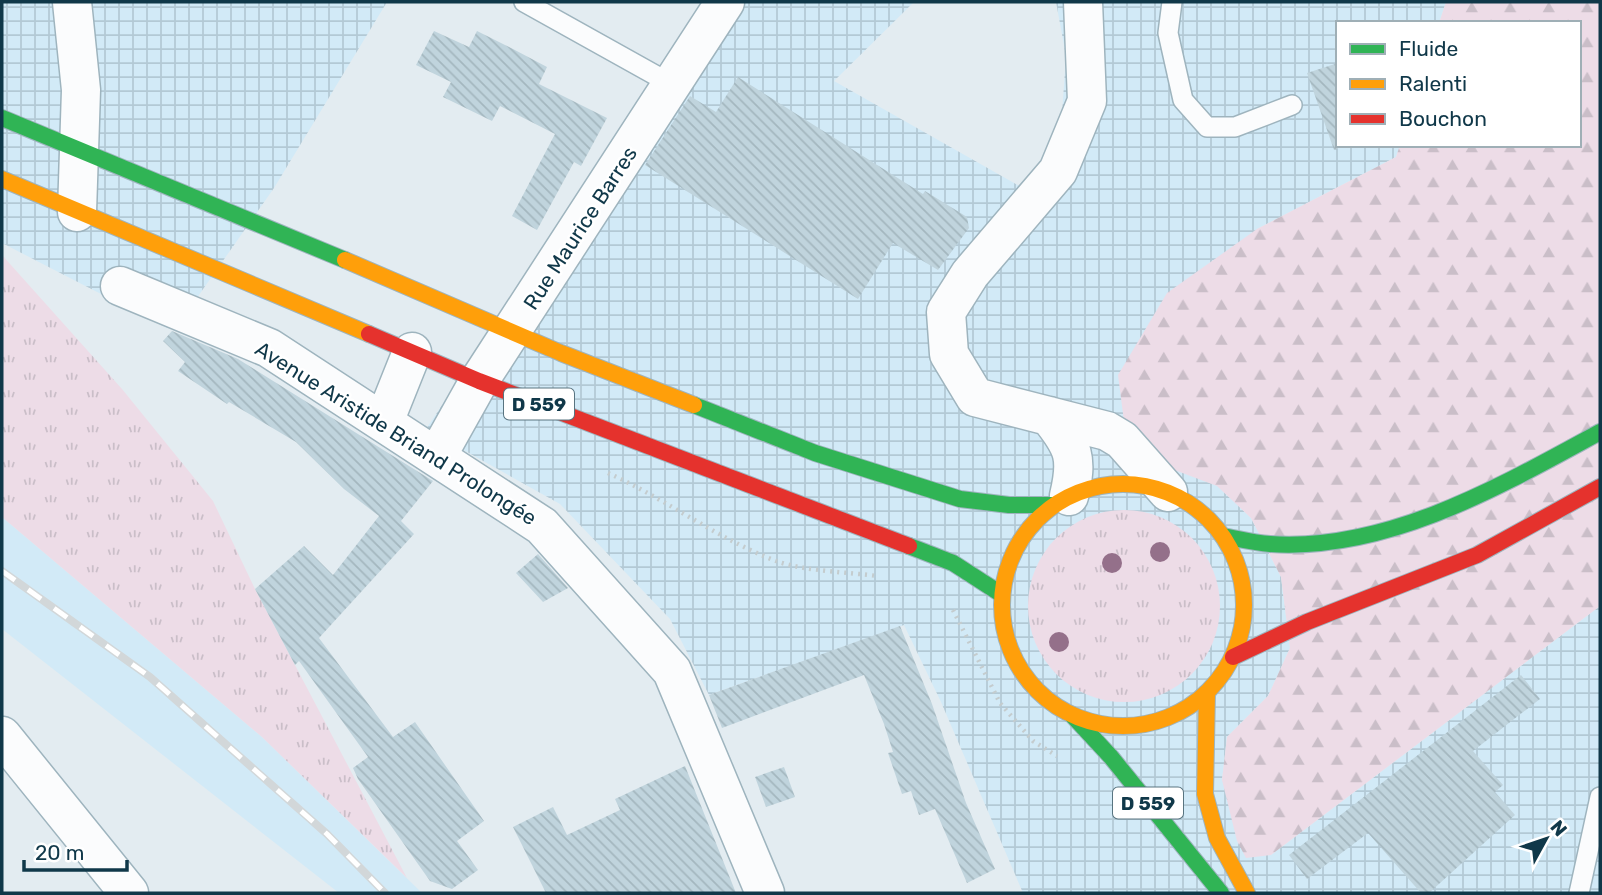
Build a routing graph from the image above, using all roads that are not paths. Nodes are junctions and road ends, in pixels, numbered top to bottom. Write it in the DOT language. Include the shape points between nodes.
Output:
graph roads {
  1 [pos="72,2"];
  2 [pos="524,2"];
  3 [pos="725,2"];
  4 [pos="1083,2"];
  5 [pos="1172,2"];
  6 [pos="673,85"];
  7 [pos="1292,105"];
  8 [pos="2,118"];
  9 [pos="81,150"];
  10 [pos="2,179"];
  11 [pos="77,212"];
  12 [pos="120,286"];
  13 [pos="511,332"];
  14 [pos="412,352"];
  15 [pos="479,380"];
  16 [pos="1049,416"];
  17 [pos="383,422"];
  18 [pos="1600,432"];
  19 [pos="437,456"];
  20 [pos="1600,487"];
  21 [pos="1168,492"];
  22 [pos="1061,500"];
  23 [pos="1223,536"];
  24 [pos="1001,594"];
  25 [pos="1233,657"];
  26 [pos="1207,693"];
  27 [pos="1072,715"];
  28 [pos="2,736"];
  29 [pos="1600,797"];
  30 [pos="129,893"];
  31 [pos="765,893"];
  32 [pos="1221,893"];
  33 [pos="1247,893"];
  34 [pos="1579,893"];
  1 -- 9 [label="street" via="81,90"];
  2 -- 6 [label="lane"];
  3 -- 6 [label="street, Rue Maurice Barres"];
  4 -- 16 [label="street" via="1087,101 1059,171 970,274 946,312 949,354 975,397"];
  5 -- 7 [label="lane" via="1168,33 1183,100 1206,127 1235,127"];
  6 -- 13 [label="street, Rue Maurice Barres"];
  8 -- 9 [label="main road, D 559"];
  9 -- 11 [label="street"];
  9 -- 13 [label="main road, D 559"];
  10 -- 11 [label="main road, D 559"];
  11 -- 14 [label="main road, D 559"];
  12 -- 17 [label="street, Avenue Aristide Briand Prolongée" via="269,348"];
  13 -- 15 [label="street, Rue Maurice Barres"];
  13 -- 22 [label="main road, D 559" via="828,458 960,499 1009,505"];
  14 -- 15 [label="main road, D 559"];
  14 -- 17 [label="street"];
  15 -- 19 [label="street, Rue Maurice Barres"];
  15 -- 24 [label="main road, D 559" via="953,563"];
  16 -- 21 [label="street" via="1107,431 1122,440"];
  16 -- 22 [label="street" via="1066,437 1076,468"];
  17 -- 19 [label="street, Avenue Aristide Briand Prolongée"];
  18 -- 23 [label="main road" via="1527,473 1417,519 1366,534 1287,545 1250,544"];
  19 -- 31 [label="street, Avenue Aristide Briand Prolongée" via="542,526 672,671"];
  20 -- 25 [label="main road" via="1541,522 1437,572 1311,619"];
  21 -- 22 [label="main road" via="1118,483 1092,487"];
  21 -- 23 [label="main road" via="1198,510"];
  22 -- 24 [label="main road" via="1027,529 1010,560"];
  23 -- 25 [label="main road" via="1237,564 1244,595 1242,627"];
  24 -- 27 [label="main road" via="1004,631 1017,666 1041,695"];
  25 -- 26 [label="main road"];
  26 -- 27 [label="main road" via="1157,722 1100,724"];
  26 -- 33 [label="main road, D 559" via="1205,794 1217,838"];
  27 -- 32 [label="main road, D 559"];
  28 -- 30 [label="street"];
  29 -- 34 [label="lane"];
}
